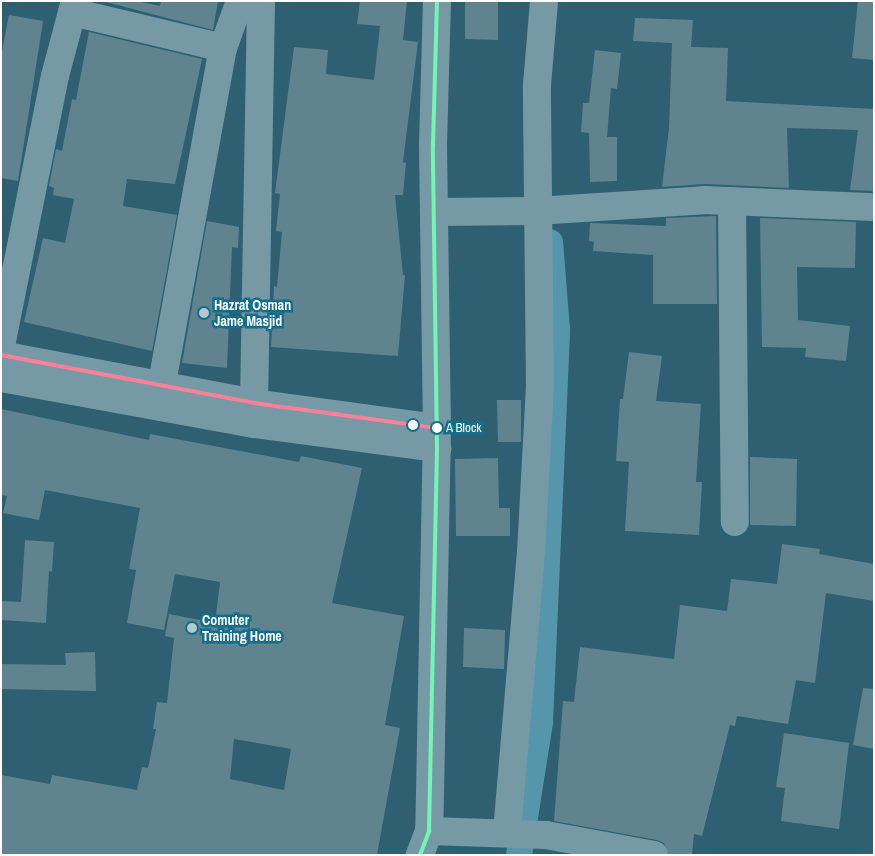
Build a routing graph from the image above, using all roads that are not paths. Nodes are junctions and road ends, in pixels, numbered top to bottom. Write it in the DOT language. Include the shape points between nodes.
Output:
graph roads {
  1 [pos="240,1"];
  2 [pos="261,1"];
  3 [pos="437,1"];
  4 [pos="544,1"];
  5 [pos="73,7"];
  6 [pos="223,48"];
  7 [pos="732,201"];
  8 [pos="874,207"];
  9 [pos="541,210"];
  10 [pos="436,212"];
  11 [pos="1,346"];
  12 [pos="1,355"];
  13 [pos="1,378"];
  14 [pos="162,383"];
  15 [pos="254,402"];
  16 [pos="437,438"];
  17 [pos="735,522"];
  18 [pos="510,832"];
  19 [pos="424,843"];
  20 [pos="654,855"];
  1 -- 6 [label="street"];
  2 -- 15 [label="street"];
  3 -- 10 [label="street" via="433,145"];
  4 -- 9 [label="street" via="537,85"];
  5 -- 6 [label="street"];
  5 -- 11 [label="street" via="54,76"];
  6 -- 14 [label="street"];
  7 -- 8 [label="street"];
  7 -- 9 [label="street"];
  7 -- 17 [label="street"];
  9 -- 10 [label="street"];
  9 -- 18 [label="street" via="540,388"];
  10 -- 16 [label="street"];
  12 -- 14 [label="street"];
  13 -- 16 [label="street" via="254,424"];
  14 -- 15 [label="street"];
  15 -- 16 [label="street"];
  16 -- 19 [label="street"];
  18 -- 19 [label="street"];
  18 -- 20 [label="street" via="546,834"];
}
